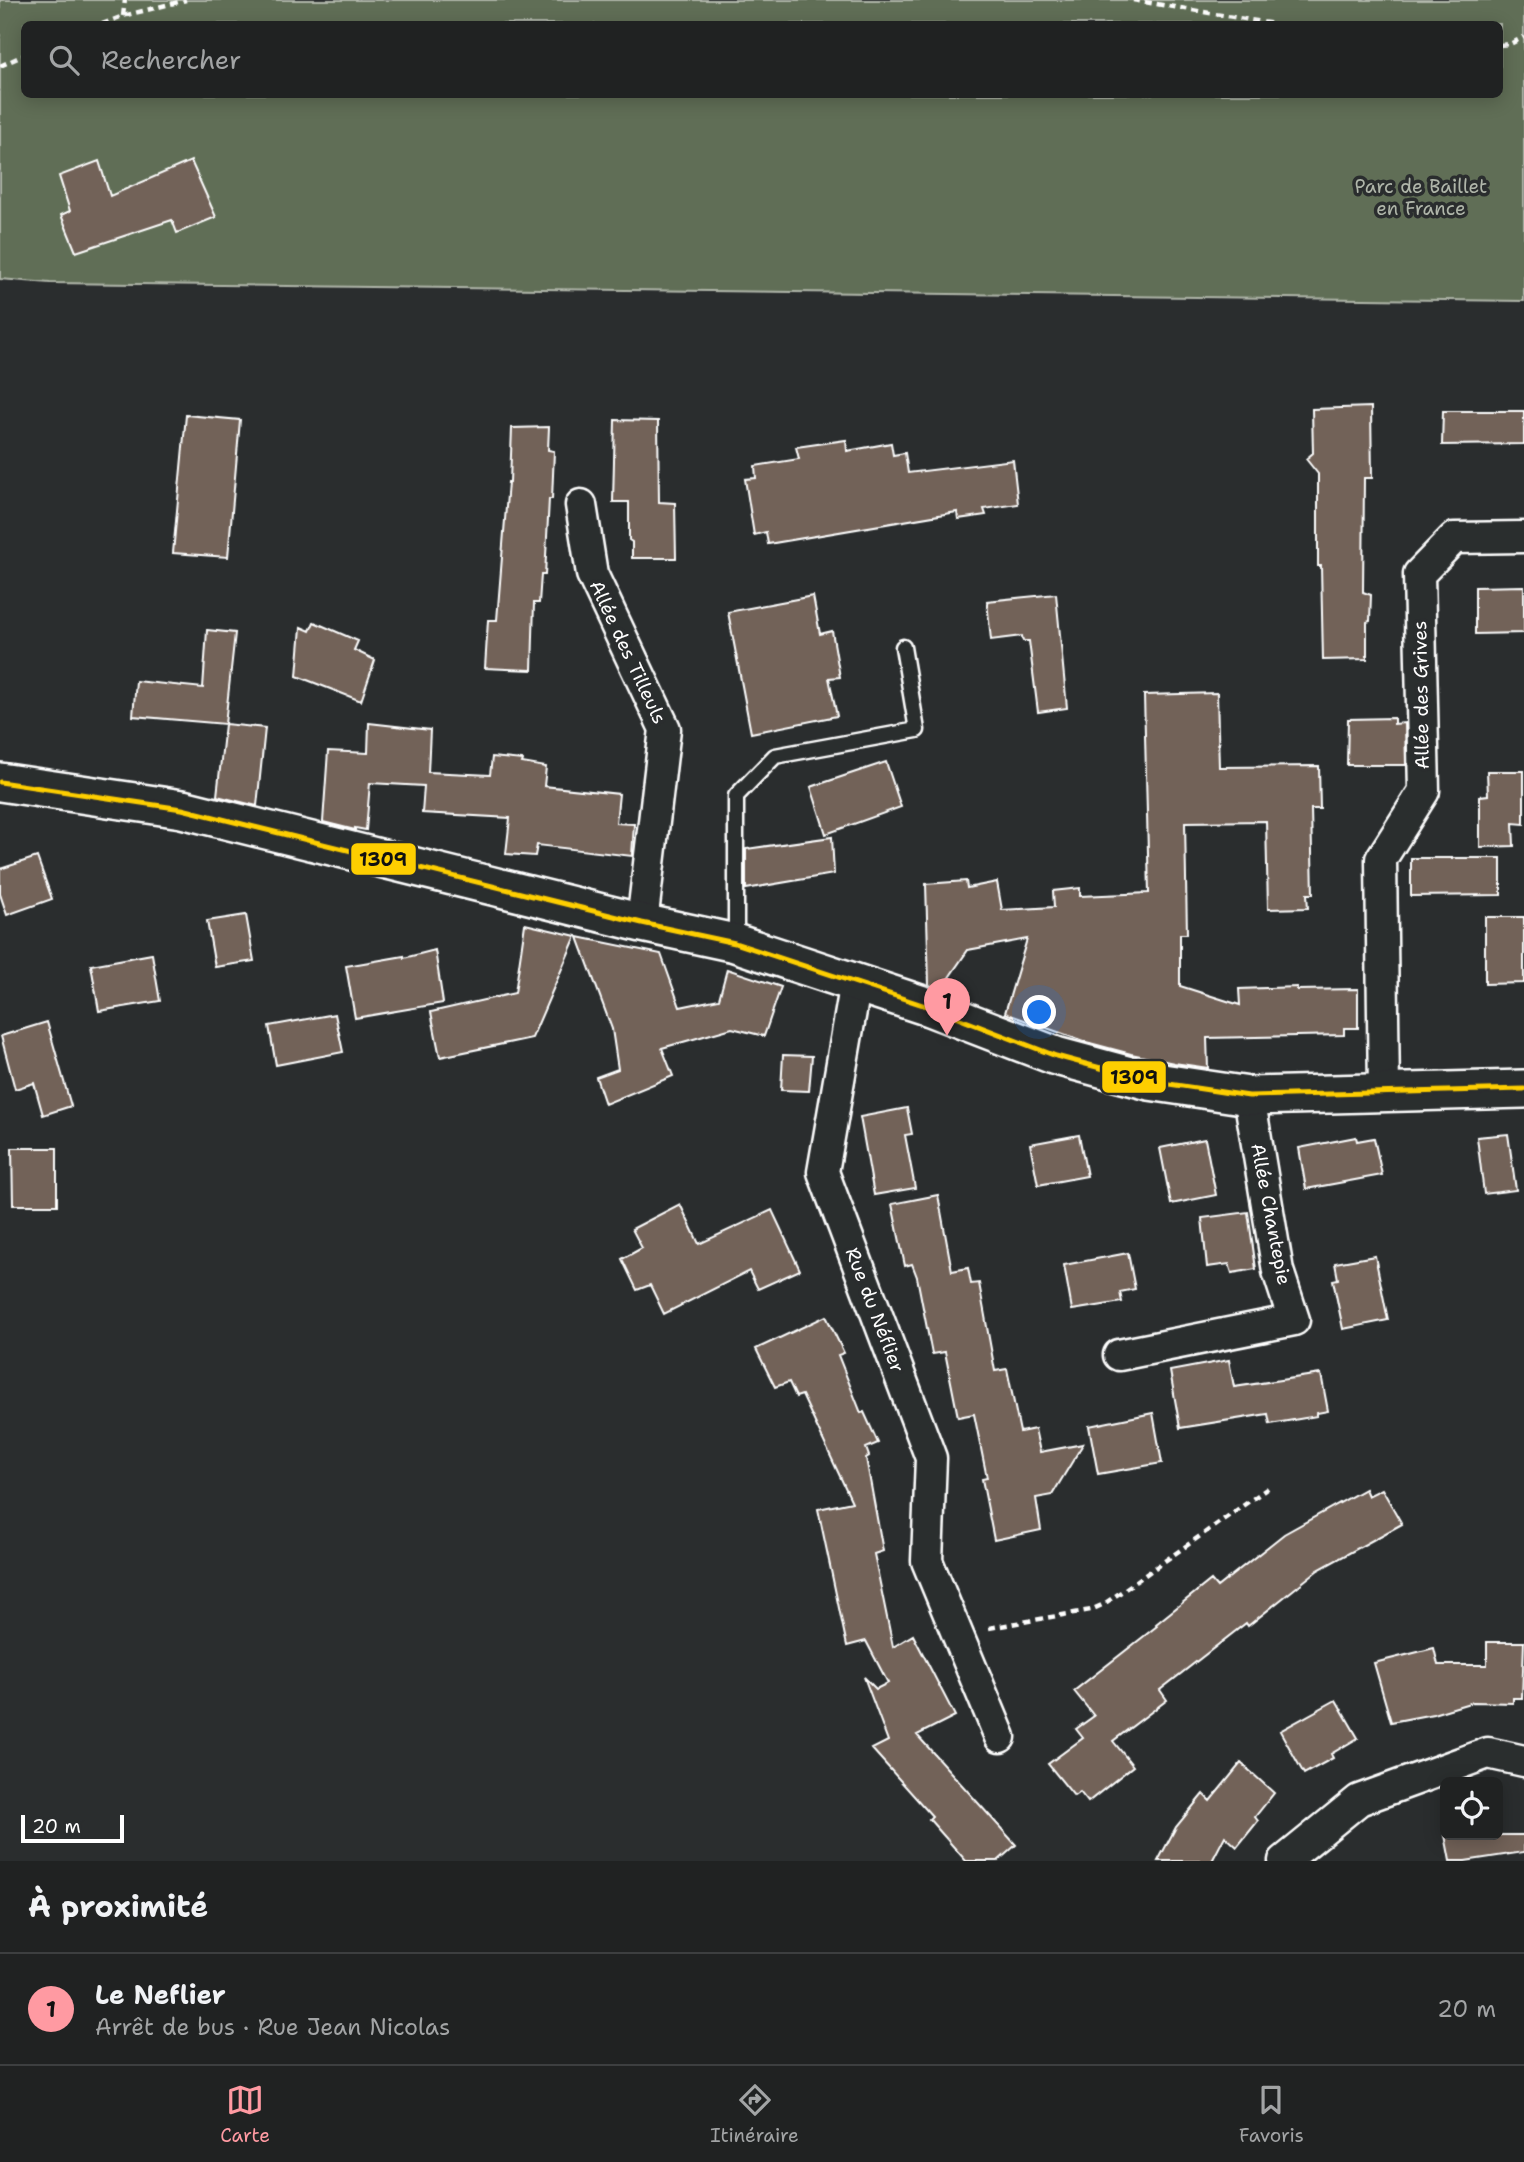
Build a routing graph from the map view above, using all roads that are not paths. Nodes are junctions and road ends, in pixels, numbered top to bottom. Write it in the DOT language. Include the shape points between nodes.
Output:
graph roads {
  1 [pos="581,505"];
  2 [pos="1524,537"];
  3 [pos="904,648"];
  4 [pos="0,782"];
  5 [pos="642,923"];
  6 [pos="736,943"];
  7 [pos="856,982"];
  8 [pos="1524,1089"];
  9 [pos="1384,1093"];
  10 [pos="1249,1096"];
  11 [pos="1119,1355"];
  12 [pos="1000,1737"];
  13 [pos="1524,1761"];
  14 [pos="1284,1861"];
  1 -- 5 [label="street, Allée des Tilleuls" via="592,574 665,729"];
  2 -- 9 [label="street, Allée des Grives" via="1454,538 1419,574 1423,791 1381,859"];
  3 -- 6 [label="lane" via="917,730 775,756 736,796"];
  4 -- 5 [label="street" via="182,809"];
  5 -- 6 [label="street"];
  6 -- 7 [label="street"];
  7 -- 10 [label="street" via="1056,1056 1149,1081"];
  7 -- 12 [label="street, Rue du Néflier" via="823,1172 931,1458 927,1561"];
  8 -- 9 [label="street"];
  9 -- 10 [label="street"];
  10 -- 11 [label="street, Allée Chantepie" via="1279,1271 1294,1320"];
  13 -- 14 [label="street" via="1488,1753 1359,1800"];
}
